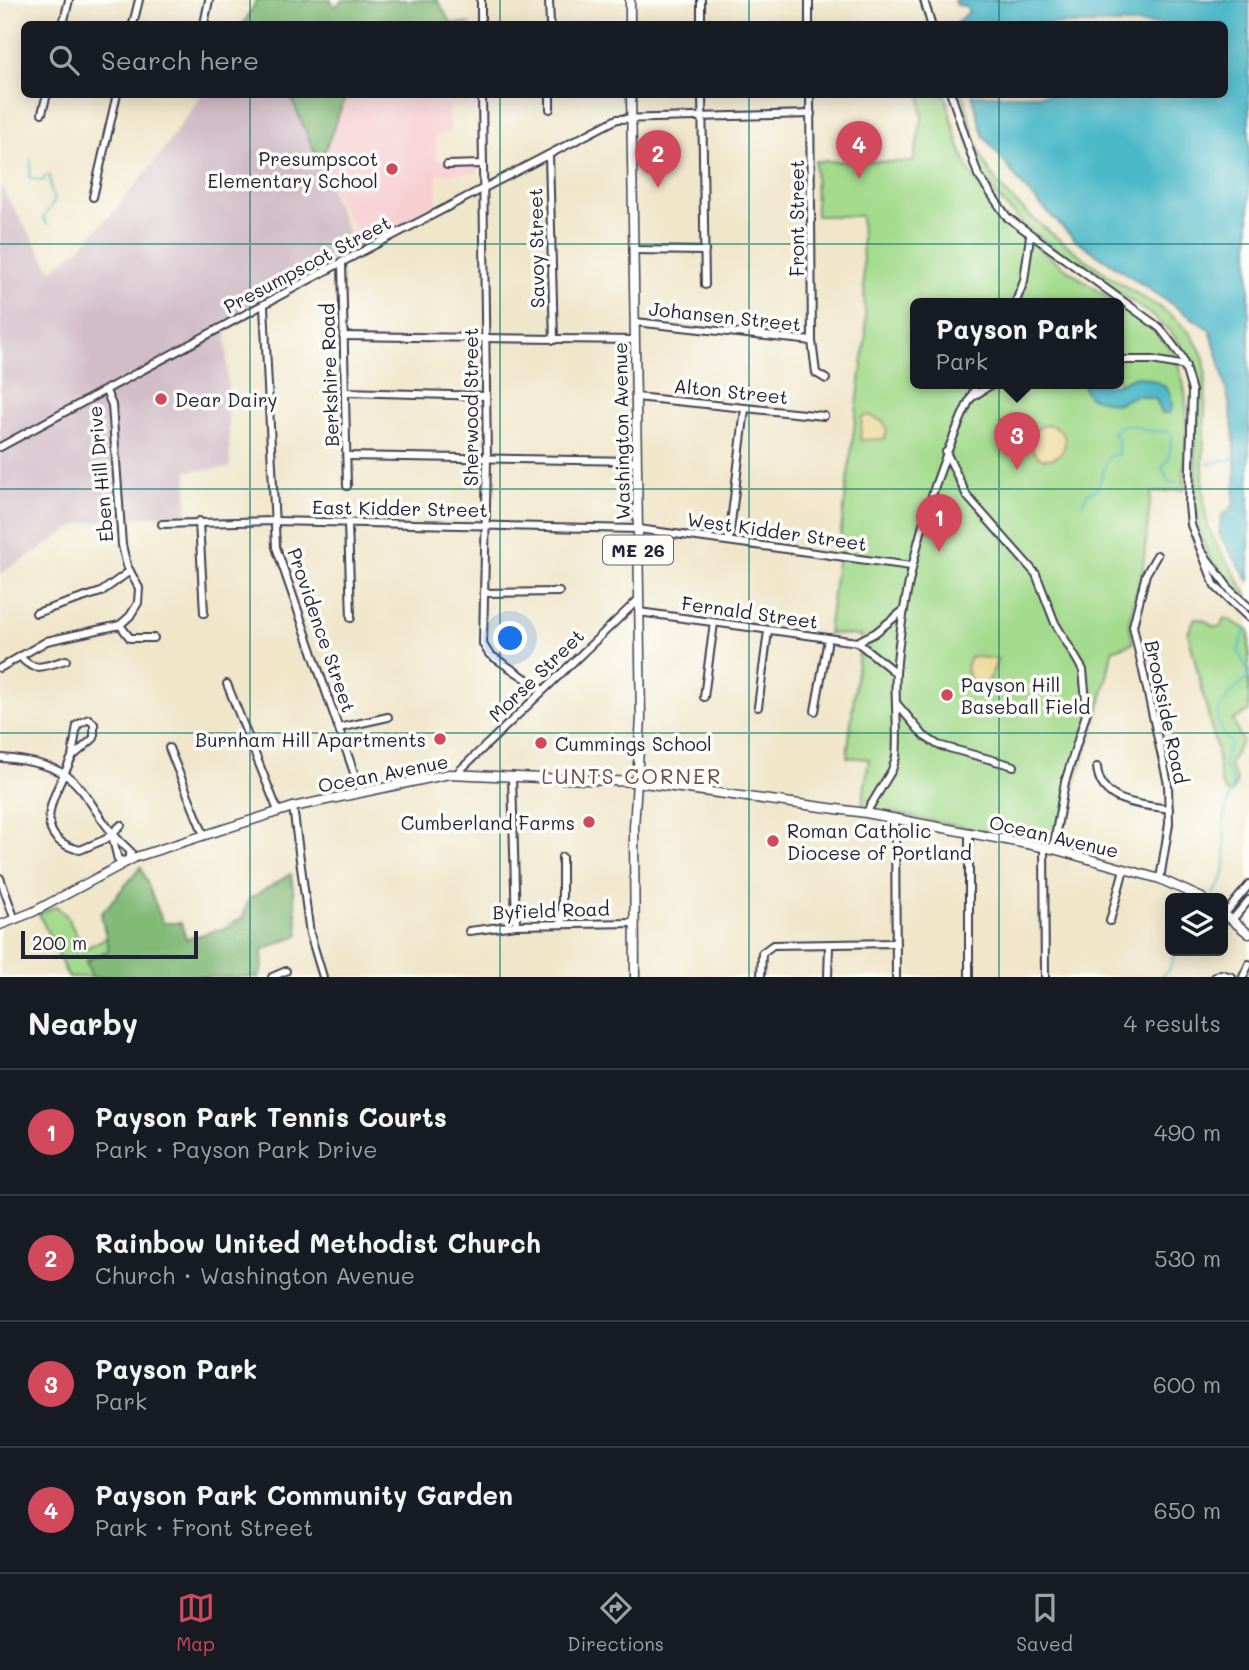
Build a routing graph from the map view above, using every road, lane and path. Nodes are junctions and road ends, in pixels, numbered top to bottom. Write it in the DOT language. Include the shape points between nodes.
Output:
graph roads {
  1 [pos="69,0"];
  2 [pos="139,0"];
  3 [pos="209,0"];
  4 [pos="481,0"];
  5 [pos="550,0"];
  6 [pos="630,0"];
  7 [pos="701,0"];
  8 [pos="809,0"];
  9 [pos="923,0"];
  10 [pos="64,21"];
  11 [pos="134,21"];
  12 [pos="205,21"];
  13 [pos="481,21"];
  14 [pos="550,21"];
  15 [pos="630,21"];
  16 [pos="701,21"];
  17 [pos="809,21"];
  18 [pos="930,21"];
  19 [pos="46,98"];
  20 [pos="116,98"];
  21 [pos="482,98"];
  22 [pos="550,98"];
  23 [pos="631,98"];
  24 [pos="702,98"];
  25 [pos="810,98"];
  26 [pos="952,98"];
  27 [pos="551,109"];
  28 [pos="42,113"];
  29 [pos="811,114"];
  30 [pos="702,115"];
  31 [pos="632,117"];
  32 [pos="549,155"];
  33 [pos="483,164"];
  34 [pos="447,165"];
  35 [pos="484,189"];
  36 [pos="93,197"];
  37 [pos="1030,236"];
  38 [pos="634,250"];
  39 [pos="705,251"];
  40 [pos="341,262"];
  41 [pos="705,285"];
  42 [pos="1017,298"];
  43 [pos="1118,298"];
  44 [pos="1124,303"];
  45 [pos="264,306"];
  46 [pos="635,322"];
  47 [pos="343,337"];
  48 [pos="486,337"];
  49 [pos="554,340"];
  50 [pos="635,340"];
  51 [pos="812,341"];
  52 [pos="1124,360"];
  53 [pos="1186,366"];
  54 [pos="826,379"];
  55 [pos="975,389"];
  56 [pos="985,389"];
  57 [pos="106,391"];
  58 [pos="345,392"];
  59 [pos="486,396"];
  60 [pos="636,397"];
  61 [pos="970,399"];
  62 [pos="745,409"];
  63 [pos="824,416"];
  64 [pos="0,447"];
  65 [pos="946,452"];
  66 [pos="347,456"];
  67 [pos="487,459"];
  68 [pos="637,461"];
  69 [pos="347,486"];
  70 [pos="200,520"];
  71 [pos="274,521"];
  72 [pos="348,523"];
  73 [pos="162,524"];
  74 [pos="485,526"];
  75 [pos="638,529"];
  76 [pos="729,539"];
  77 [pos="1199,547"];
  78 [pos="1157,555"];
  79 [pos="911,566"];
  80 [pos="130,571"];
  81 [pos="484,593"];
  82 [pos="559,593"];
  83 [pos="639,599"];
  84 [pos="1249,607"];
  85 [pos="904,610"];
  86 [pos="639,612"];
  87 [pos="36,613"];
  88 [pos="204,613"];
  89 [pos="351,618"];
  90 [pos="1249,618"];
  91 [pos="714,623"];
  92 [pos="120,625"];
  93 [pos="768,631"];
  94 [pos="154,638"];
  95 [pos="828,639"];
  96 [pos="857,642"];
  97 [pos="20,656"];
  98 [pos="66,660"];
  99 [pos="0,668"];
  100 [pos="896,673"];
  101 [pos="227,684"];
  102 [pos="543,690"];
  103 [pos="704,697"];
  104 [pos="897,704"];
  105 [pos="758,707"];
  106 [pos="815,710"];
  107 [pos="388,717"];
  108 [pos="339,728"];
  109 [pos="169,748"];
  110 [pos="72,757"];
  111 [pos="2,758"];
  112 [pos="1014,766"];
  113 [pos="1097,767"];
  114 [pos="65,773"];
  115 [pos="456,774"];
  116 [pos="512,776"];
  117 [pos="636,782"];
  118 [pos="361,793"];
  119 [pos="293,807"];
  120 [pos="1169,809"];
  121 [pos="278,811"];
  122 [pos="866,813"];
  123 [pos="895,818"];
  124 [pos="121,825"];
  125 [pos="969,832"];
  126 [pos="112,835"];
  127 [pos="204,835"];
  128 [pos="1049,848"];
  129 [pos="562,857"];
  130 [pos="127,861"];
  131 [pos="1124,869"];
  132 [pos="0,878"];
  133 [pos="1160,879"];
  134 [pos="1249,885"];
  135 [pos="1191,893"];
  136 [pos="1249,900"];
  137 [pos="1228,913"];
  138 [pos="1228,915"];
  139 [pos="1228,918"];
  140 [pos="15,920"];
  141 [pos="1110,921"];
  142 [pos="634,923"];
  143 [pos="562,924"];
  144 [pos="0,925"];
  145 [pos="516,925"];
  146 [pos="469,930"];
  147 [pos="1249,934"];
  148 [pos="896,943"];
  149 [pos="829,945"];
  150 [pos="1249,964"];
  151 [pos="286,971"];
  152 [pos="272,977"];
  153 [pos="323,977"];
  154 [pos="635,977"];
  155 [pos="761,977"];
  156 [pos="828,977"];
  157 [pos="896,977"];
  158 [pos="969,977"];
  159 [pos="1045,977"];
  160 [pos="1215,977"];
  161 [pos="1232,977"];
  162 [pos="1243,977"];
  1 -- 10 [label="street"];
  2 -- 11 [label="street"];
  3 -- 12 [label="street"];
  4 -- 13 [label="street"];
  5 -- 14 [label="street"];
  6 -- 15 [label="main road"];
  7 -- 16 [label="street"];
  8 -- 17 [label="street"];
  9 -- 18 [label="street"];
  19 -- 28 [label="street"];
  20 -- 36 [label="street"];
  21 -- 33 [label="street, Sherwood Street"];
  22 -- 27 [label="street"];
  23 -- 31 [label="main road, Washington Avenue / ME 26"];
  24 -- 30 [label="street"];
  25 -- 29 [label="street, Front Street"];
  26 -- 37 [label="street" via="983,185 1007,217"];
  29 -- 30 [label="street, Presumpscot Street"];
  29 -- 51 [label="street, Front Street"];
  30 -- 31 [label="street, Presumpscot Street"];
  30 -- 39 [label="street"];
  31 -- 32 [label="street, Presumpscot Street" via="617,119"];
  31 -- 38 [label="main road, Washington Avenue / ME 26"];
  32 -- 35 [label="street, Presumpscot Street"];
  32 -- 49 [label="street, Savoy Street"];
  33 -- 34 [label="street"];
  33 -- 35 [label="street, Sherwood Street"];
  35 -- 40 [label="street, Presumpscot Street"];
  35 -- 48 [label="street, Sherwood Street"];
  37 -- 42 [label="street"];
  37 -- 43 [label="street"];
  38 -- 39 [label="street"];
  38 -- 46 [label="main road, Washington Avenue / ME 26"];
  39 -- 41 [label="street"];
  40 -- 45 [label="street, Presumpscot Street"];
  40 -- 47 [label="street, Berkshire Road"];
  44 -- 53 [label="street" via="1160,328"];
  45 -- 57 [label="street, Presumpscot Street"];
  45 -- 71 [label="street, Providence Street"];
  46 -- 50 [label="main road, Washington Avenue / ME 26"];
  46 -- 51 [label="street, Johansen Street"];
  47 -- 48 [label="street"];
  47 -- 58 [label="street, Berkshire Road"];
  48 -- 49 [label="street"];
  48 -- 59 [label="street, Sherwood Street"];
  49 -- 50 [label="street"];
  50 -- 60 [label="main road, Washington Avenue / ME 26"];
  51 -- 54 [label="street, Front Street" via="817,373"];
  52 -- 53 [label="street"];
  53 -- 77 [label="street" via="1192,391 1189,505"];
  55 -- 61 [label="street"];
  56 -- 61 [label="street"];
  57 -- 64 [label="street, Presumpscot Street"];
  57 -- 80 [label="street, Eben Hill Drive" via="112,405 122,545"];
  58 -- 59 [label="street"];
  58 -- 66 [label="street, Berkshire Road"];
  59 -- 67 [label="street, Sherwood Street"];
  60 -- 62 [label="street, Alton Street"];
  60 -- 68 [label="main road, Washington Avenue / ME 26"];
  61 -- 65 [label="street"];
  62 -- 63 [label="street, Alton Street"];
  62 -- 76 [label="street"];
  65 -- 79 [label="street"];
  65 -- 128 [label="street" via="967,496 1036,574 1055,623 1083,670 1087,711"];
  66 -- 67 [label="street"];
  66 -- 69 [label="street, Berkshire Road"];
  67 -- 68 [label="street"];
  67 -- 74 [label="street, Sherwood Street"];
  68 -- 75 [label="main road, Washington Avenue / ME 26"];
  70 -- 71 [label="street, East Kidder Street"];
  70 -- 73 [label="street, East Kidder Street"];
  70 -- 88 [label="street"];
  71 -- 72 [label="street, East Kidder Street"];
  71 -- 108 [label="street, Providence Street" via="278,557"];
  72 -- 74 [label="street, East Kidder Street"];
  72 -- 89 [label="street"];
  74 -- 75 [label="street, East Kidder Street"];
  74 -- 81 [label="street, Sherwood Street"];
  75 -- 76 [label="street, West Kidder Street"];
  75 -- 83 [label="main road, Washington Avenue / ME 26"];
  76 -- 79 [label="street, West Kidder Street"];
  77 -- 84 [label="street" via="1231,591"];
  77 -- 90 [label="street" via="1215,586"];
  78 -- 120 [label="street, Brookside Road" via="1146,574 1133,626 1166,773"];
  79 -- 85 [label="street"];
  80 -- 87 [label="street" via="100,592"];
  80 -- 92 [label="street, Eben Hill Drive" via="140,596 135,610"];
  81 -- 82 [label="street"];
  81 -- 102 [label="street, Sherwood Street" via="485,650"];
  83 -- 86 [label="main road, Washington Avenue / ME 26"];
  83 -- 102 [label="street, Morse Street"];
  85 -- 96 [label="street"];
  85 -- 100 [label="street"];
  86 -- 91 [label="street, Fernald Street"];
  86 -- 117 [label="main road, Washington Avenue / ME 26" via="641,718"];
  91 -- 93 [label="street, Fernald Street"];
  91 -- 103 [label="street"];
  92 -- 94 [label="street" via="130,638"];
  92 -- 97 [label="street" via="47,641"];
  93 -- 95 [label="street, Fernald Street"];
  93 -- 105 [label="street"];
  95 -- 96 [label="street, Fernald Street"];
  95 -- 106 [label="street"];
  96 -- 100 [label="street"];
  97 -- 98 [label="street" via="35,669"];
  97 -- 99 [label="street"];
  100 -- 104 [label="street"];
  101 -- 121 [label="street"];
  102 -- 115 [label="street, Morse Street"];
  104 -- 112 [label="street" via="937,745"];
  104 -- 122 [label="street" via="895,764"];
  107 -- 108 [label="street"];
  108 -- 118 [label="street, Providence Street"];
  109 -- 127 [label="street"];
  110 -- 110 [label="street" via="94,737 89,719 77,725"];
  110 -- 114 [label="street"];
  111 -- 114 [label="street"];
  113 -- 120 [label="street" via="1103,788 1111,795"];
  114 -- 126 [label="street" via="84,790"];
  114 -- 126 [label="street" via="49,808 55,836 80,850"];
  115 -- 116 [label="main road, Ocean Avenue"];
  115 -- 118 [label="main road, Ocean Avenue"];
  116 -- 117 [label="main road, Ocean Avenue"];
  116 -- 145 [label="street"];
  117 -- 122 [label="main road, Ocean Avenue"];
  117 -- 142 [label="main road, Washington Avenue / ME 26"];
  118 -- 119 [label="main road, Ocean Avenue"];
  119 -- 121 [label="main road, Ocean Avenue"];
  119 -- 153 [label="street" via="310,934"];
  120 -- 133 [label="street, Brookside Road"];
  121 -- 127 [label="main road, Ocean Avenue"];
  122 -- 123 [label="main road, Ocean Avenue"];
  123 -- 125 [label="main road, Ocean Avenue"];
  123 -- 148 [label="street"];
  124 -- 126 [label="street"];
  125 -- 128 [label="main road, Ocean Avenue"];
  125 -- 158 [label="street"];
  126 -- 130 [label="street" via="118,860"];
  127 -- 130 [label="main road, Ocean Avenue"];
  128 -- 131 [label="main road, Ocean Avenue"];
  128 -- 159 [label="street"];
  129 -- 143 [label="street"];
  130 -- 140 [label="main road, Ocean Avenue"];
  131 -- 133 [label="main road, Ocean Avenue"];
  131 -- 141 [label="street"];
  132 -- 140 [label="street"];
  133 -- 135 [label="main road, Ocean Avenue"];
  134 -- 137 [label="street"];
  136 -- 138 [label="street"];
  139 -- 147 [label="main road"];
  140 -- 144 [label="main road, Ocean Avenue"];
  142 -- 143 [label="street, Byfield Road"];
  142 -- 154 [label="main road, Washington Avenue / ME 26"];
  143 -- 145 [label="street, Byfield Road"];
  145 -- 146 [label="street, Byfield Road"];
  148 -- 149 [label="street"];
  148 -- 157 [label="street"];
  149 -- 155 [label="street" via="773,945 762,953"];
  149 -- 156 [label="street"];
  150 -- 162 [label="street"];
  151 -- 152 [label="street"];
  160 -- 161 [label="street"];
}
